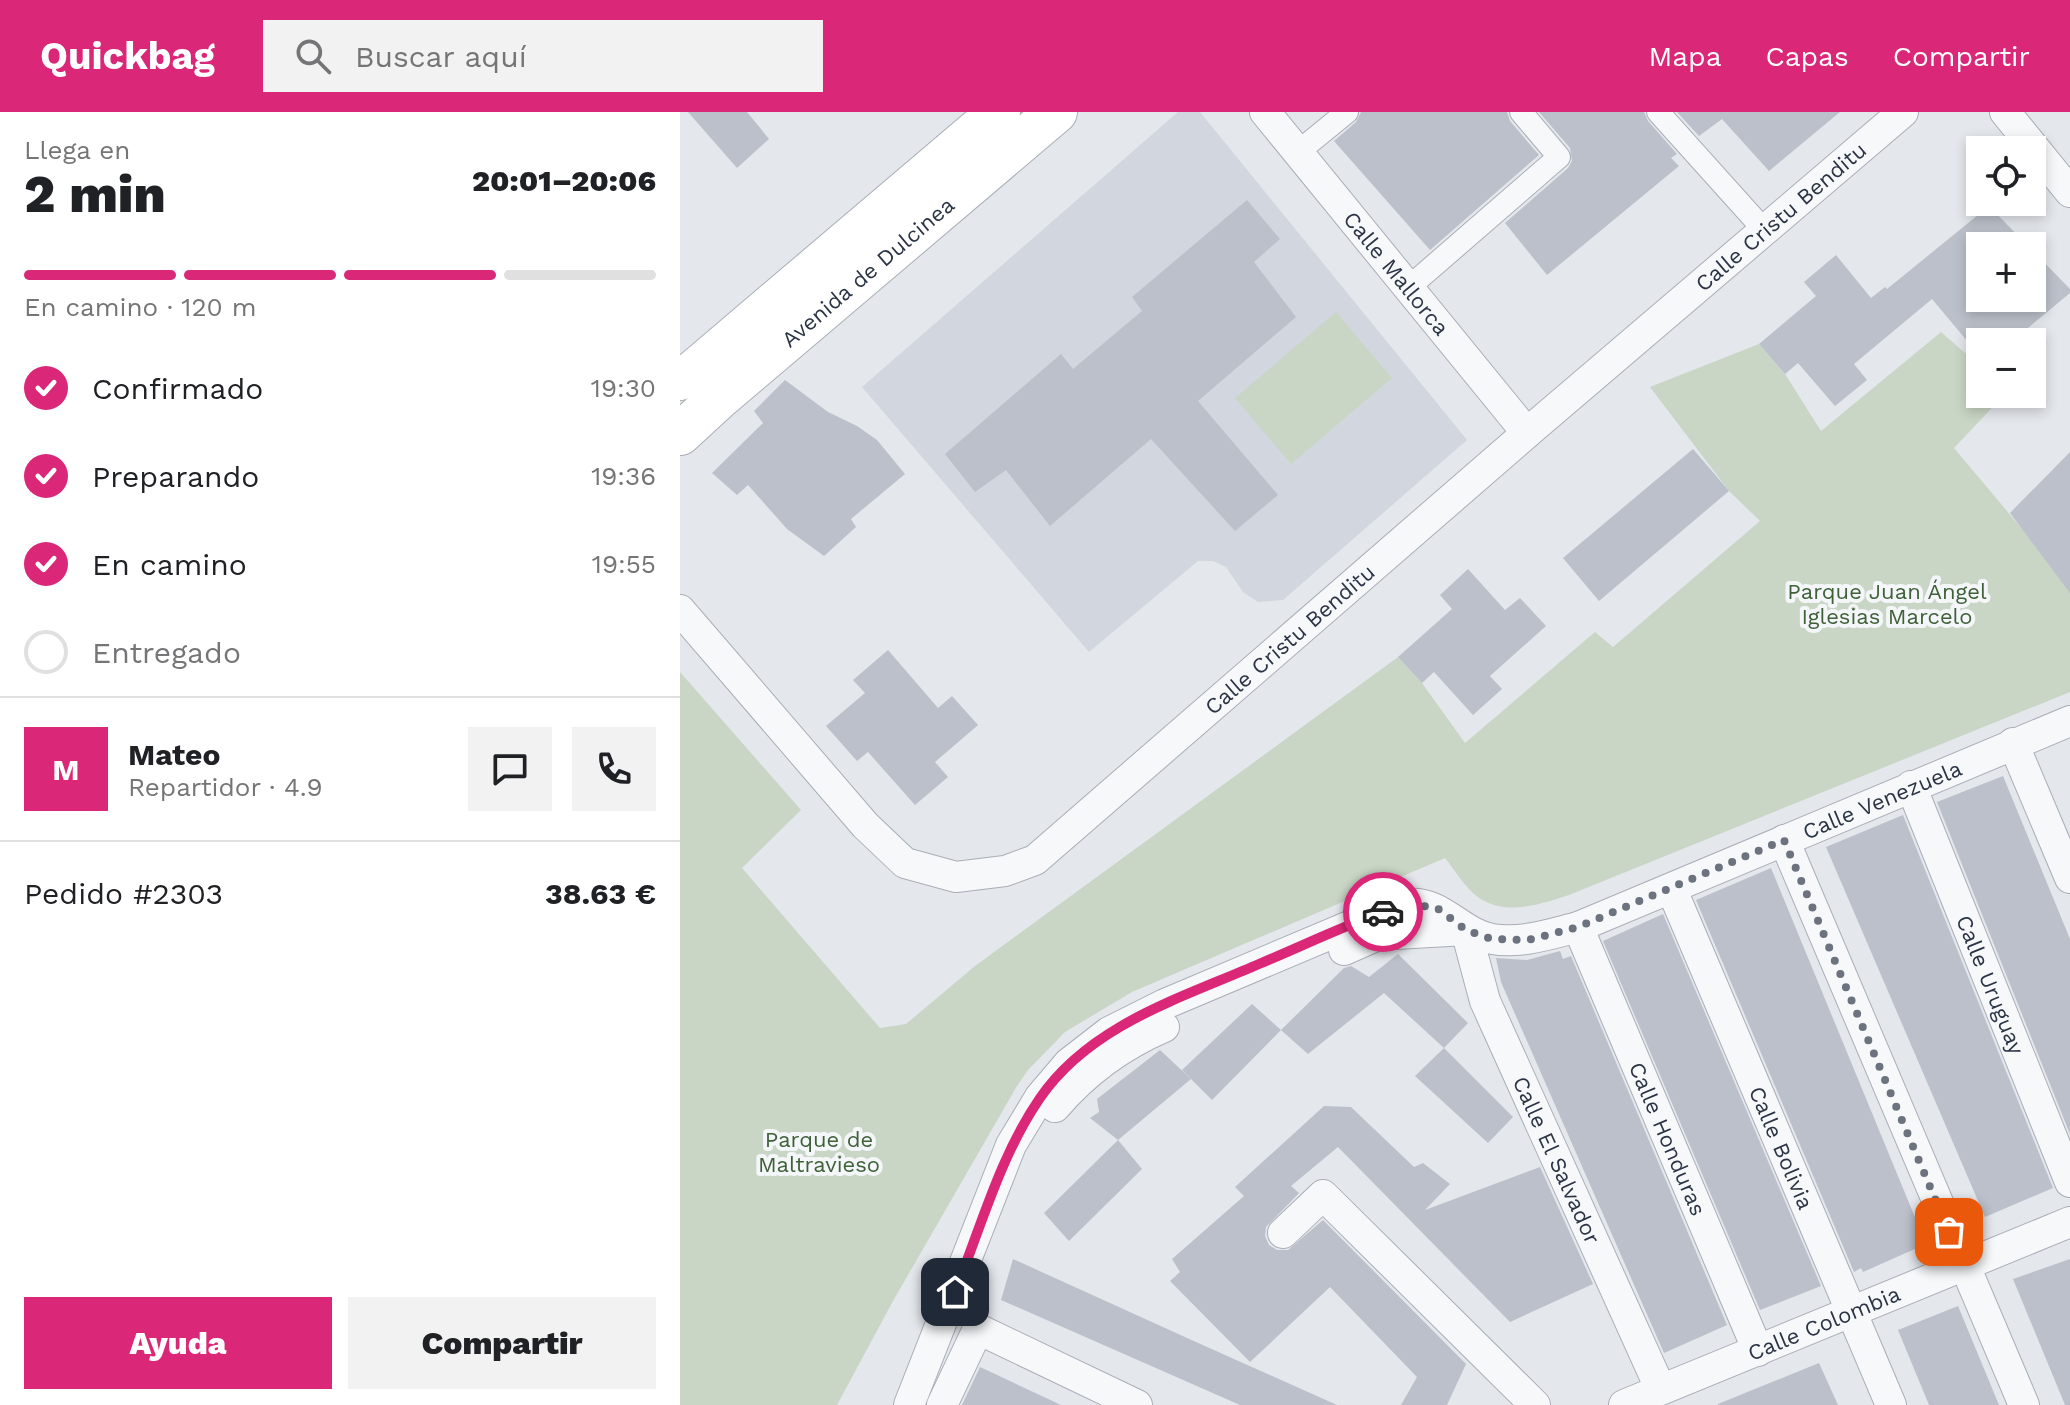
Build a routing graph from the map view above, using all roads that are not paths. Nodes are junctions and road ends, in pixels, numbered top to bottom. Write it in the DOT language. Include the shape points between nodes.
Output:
graph roads {
  1 [pos="999,112"];
  2 [pos="1056,112"];
  3 [pos="1265,112"];
  4 [pos="1347,112"];
  5 [pos="1521,112"];
  6 [pos="1658,112"];
  7 [pos="1903,112"];
  8 [pos="2005,112"];
  9 [pos="1298,152"];
  10 [pos="2065,178"];
  11 [pos="1765,231"];
  12 [pos="1408,288"];
  13 [pos="680,379"];
  14 [pos="1527,433"];
  15 [pos="680,434"];
  16 [pos="680,610"];
  17 [pos="2070,721"];
  18 [pos="2013,743"];
  19 [pos="1911,786"];
  20 [pos="1784,840"];
  21 [pos="2070,878"];
  22 [pos="1672,890"];
  23 [pos="1578,927"];
  24 [pos="1466,930"];
  25 [pos="2070,1182"];
  26 [pos="2070,1222"];
  27 [pos="1283,1233"];
  28 [pos="1964,1266"];
  29 [pos="1851,1312"];
  30 [pos="1758,1351"];
  31 [pos="1660,1388"];
  32 [pos="1628,1404"];
  33 [pos="909,1405"];
  34 [pos="942,1405"];
  35 [pos="1137,1405"];
  36 [pos="1535,1405"];
  37 [pos="1891,1405"];
  38 [pos="2024,1405"];
  1 -- 13 [label="main road, Avenida de Dulcinea"];
  2 -- 15 [label="main road, Avenida de Dulcinea"];
  3 -- 9 [label="street, Calle Mallorca"];
  4 -- 9 [label="street"];
  5 -- 12 [label="street" via="1559,157"];
  6 -- 11 [label="street"];
  7 -- 11 [label="street, Calle Cristu Benditu"];
  8 -- 10 [label="street"];
  9 -- 12 [label="street, Calle Mallorca"];
  11 -- 14 [label="street, Calle Cristu Benditu"];
  12 -- 14 [label="street, Calle Mallorca"];
  14 -- 16 [label="street, Calle Cristu Benditu" via="1035,860 1005,871 956,877 905,863 865,825"];
  17 -- 18 [label="street, Calle Venezuela"];
  18 -- 19 [label="street, Calle Venezuela"];
  18 -- 21 [label="street"];
  19 -- 20 [label="street, Calle Venezuela"];
  19 -- 25 [label="street, Calle Uruguay"];
  20 -- 22 [label="street, Calle Venezuela"];
  20 -- 28 [label="street"];
  22 -- 23 [label="street, Calle Venezuela"];
  22 -- 29 [label="street, Calle Bolivia"];
  23 -- 24 [label="street, Calle Venezuela" via="1528,940 1492,939"];
  23 -- 30 [label="street, Calle Honduras"];
  24 -- 31 [label="street, Calle El Salvador" via="1485,1001"];
  24 -- 33 [label="street, Calle Venezuela" via="1378,935 1147,1035 1073,1086 996,1189"];
  26 -- 28 [label="street, Calle Colombia"];
  27 -- 36 [label="street" via="1323,1195"];
  28 -- 29 [label="street, Calle Colombia"];
  28 -- 38 [label="street"];
  29 -- 30 [label="street, Calle Colombia"];
  29 -- 37 [label="street, Calle Bolivia"];
  30 -- 31 [label="street, Calle Colombia"];
  31 -- 32 [label="street, Calle Colombia"];
  34 -- 35 [label="street" via="978,1329"];
}
